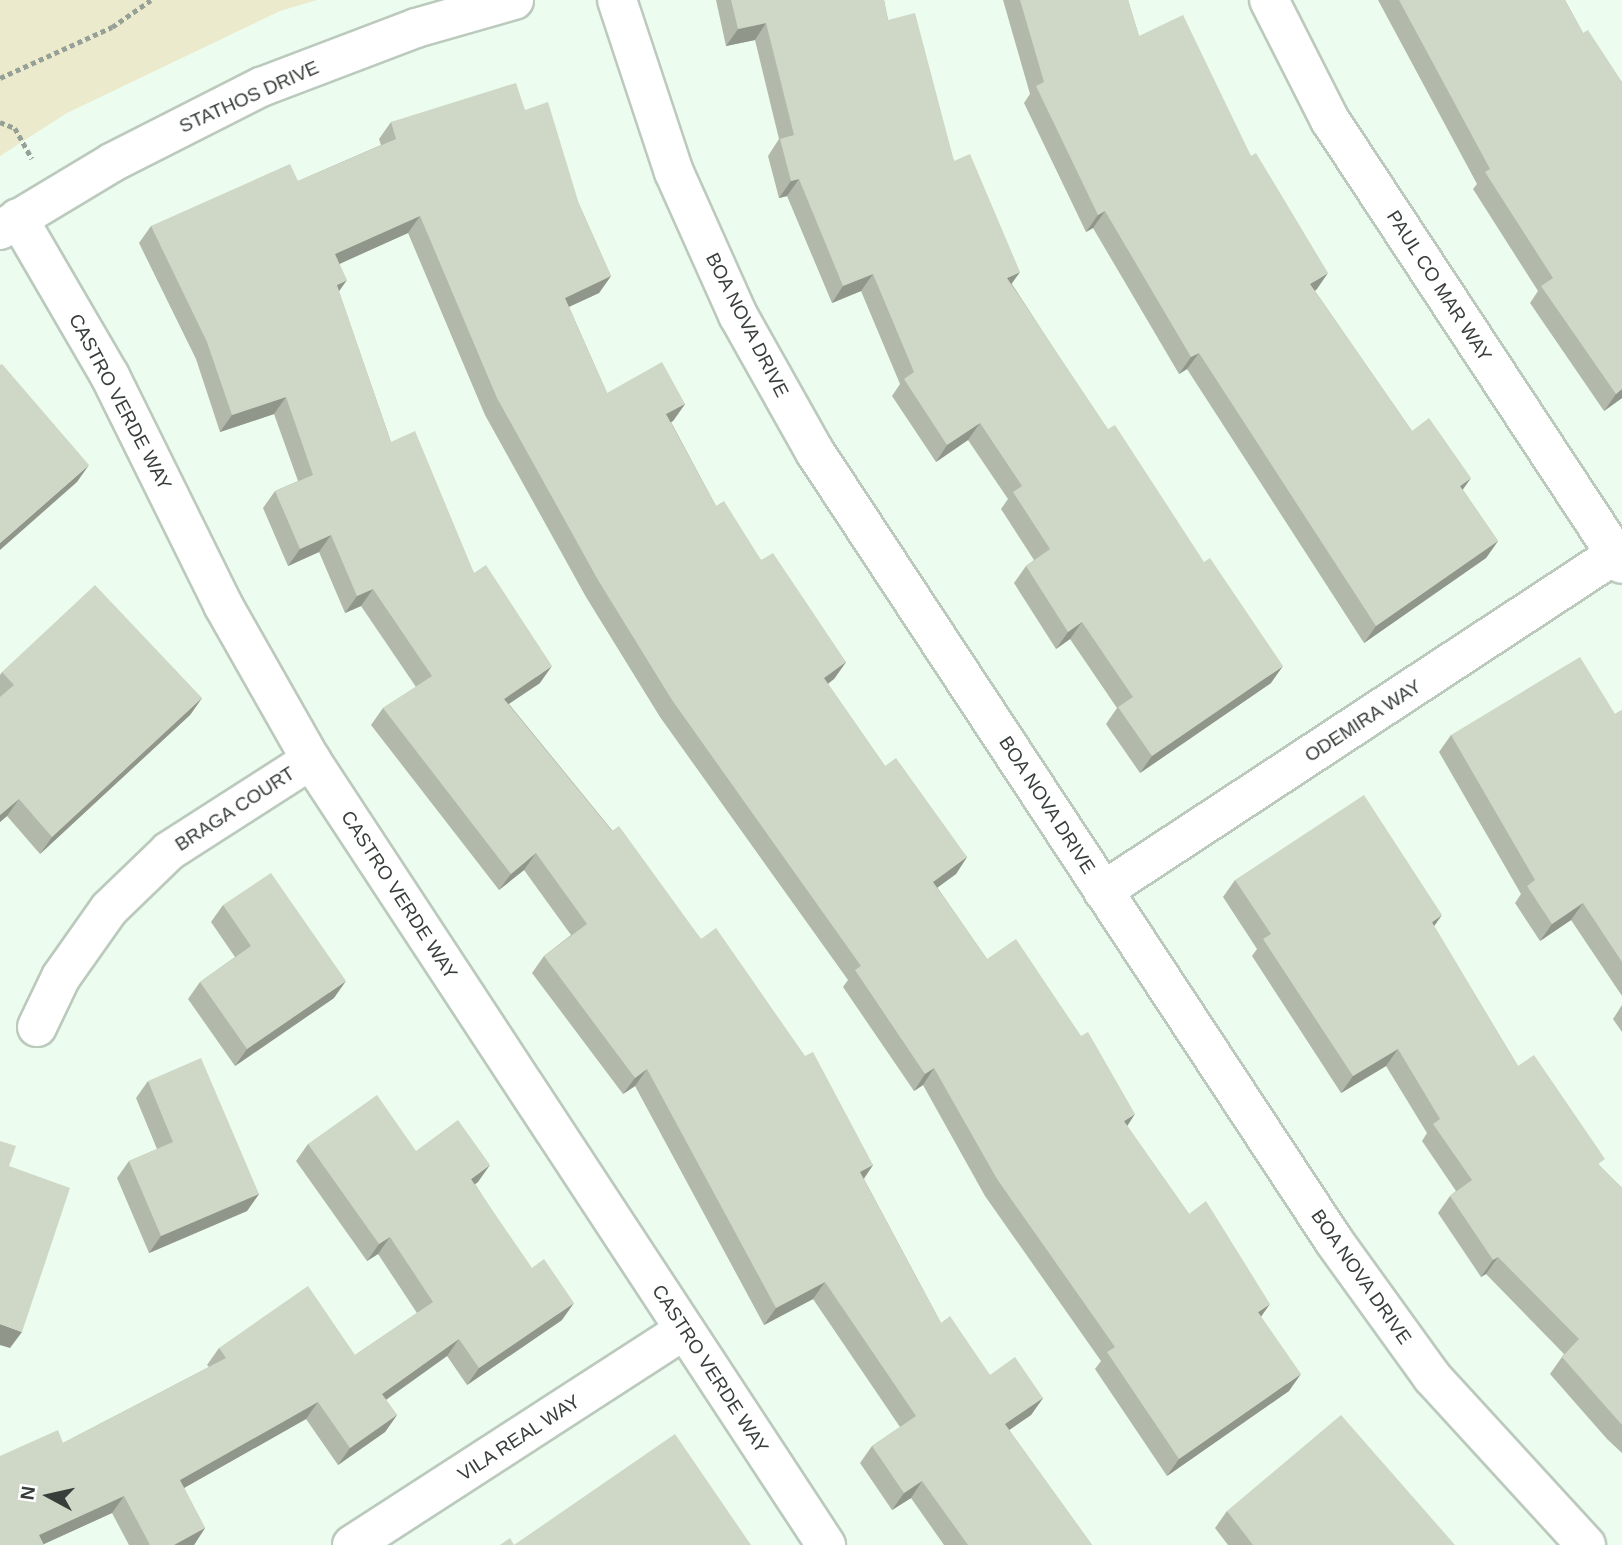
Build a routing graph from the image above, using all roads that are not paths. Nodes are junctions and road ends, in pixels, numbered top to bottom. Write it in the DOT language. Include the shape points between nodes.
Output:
graph roads {
  1 [pos="514,0"];
  2 [pos="617,0"];
  3 [pos="1269,0"];
  4 [pos="9,224"];
  5 [pos="1620,556"];
  6 [pos="311,760"];
  7 [pos="1103,891"];
  8 [pos="37,1027"];
  9 [pos="684,1330"];
  10 [pos="352,1545"];
  11 [pos="826,1545"];
  12 [pos="1586,1545"];
  1 -- 4 [label="street, STATHOS DRIVE" via="416,28 261,88"];
  2 -- 7 [label="street, BOA NOVA DRIVE" via="674,172 738,315 815,452"];
  3 -- 5 [label="street, PAUL CO MAR WAY" via="1331,120"];
  4 -- 6 [label="street, CASTRO VERDE WAY" via="110,376 223,605"];
  5 -- 7 [label="street, ODEMIRA WAY"];
  6 -- 8 [label="street, BRAGA COURT" via="169,850 109,909 61,977"];
  6 -- 9 [label="street, CASTRO VERDE WAY"];
  7 -- 12 [label="street, BOA NOVA DRIVE" via="1334,1241 1432,1377"];
  9 -- 10 [label="street, VILA REAL WAY"];
  9 -- 11 [label="street, CASTRO VERDE WAY"];
}
